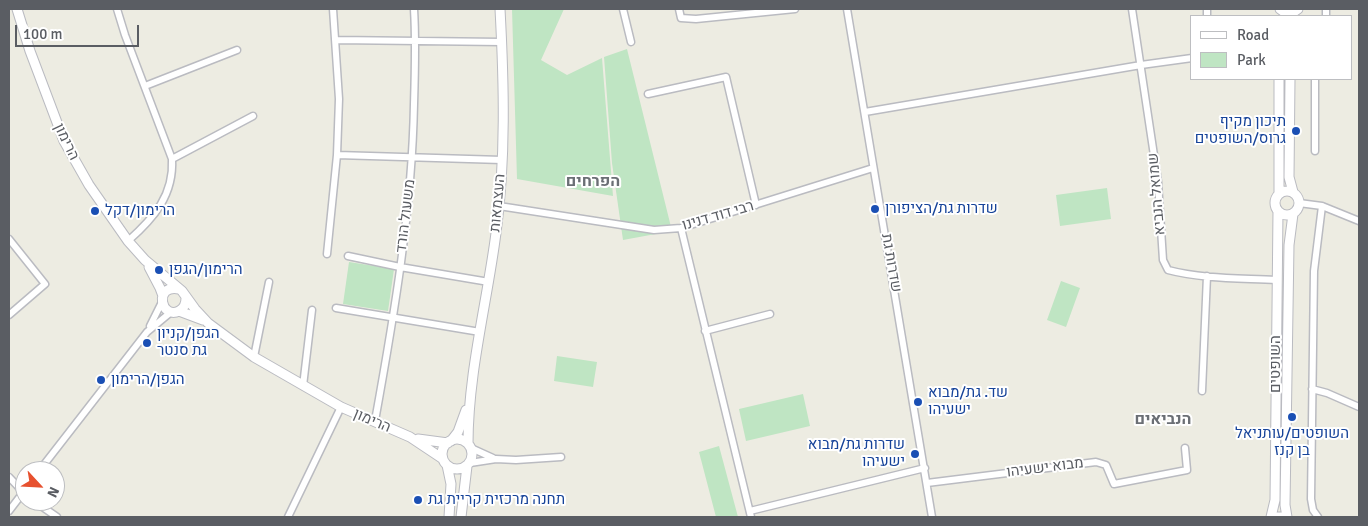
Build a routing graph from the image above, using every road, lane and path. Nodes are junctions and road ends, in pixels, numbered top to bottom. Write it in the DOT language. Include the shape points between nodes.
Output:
graph roads {
  1 [pos="17,9"];
  2 [pos="117,9"];
  3 [pos="333,9"];
  4 [pos="414,9"];
  5 [pos="500,9"];
  6 [pos="623,9"];
  7 [pos="679,9"];
  8 [pos="795,9"];
  9 [pos="847,9"];
  10 [pos="1132,9"];
  11 [pos="1280,9"];
  12 [pos="766,10"];
  13 [pos="1295,12"];
  14 [pos="336,40"];
  15 [pos="416,41"];
  16 [pos="502,42"];
  17 [pos="631,42"];
  18 [pos="237,50"];
  19 [pos="1190,58"];
  20 [pos="1141,65"];
  21 [pos="1279,80"];
  22 [pos="1290,80"];
  23 [pos="1316,80"];
  24 [pos="145,86"];
  25 [pos="648,94"];
  26 [pos="865,112"];
  27 [pos="253,116"];
  28 [pos="1314,151"];
  29 [pos="336,155"];
  30 [pos="413,157"];
  31 [pos="172,159"];
  32 [pos="502,160"];
  33 [pos="873,168"];
  34 [pos="1293,192"];
  35 [pos="1279,194"];
  36 [pos="1299,203"];
  37 [pos="756,205"];
  38 [pos="499,206"];
  39 [pos="1322,206"];
  40 [pos="1278,211"];
  41 [pos="1292,214"];
  42 [pos="1359,221"];
  43 [pos="680,228"];
  44 [pos="9,239"];
  45 [pos="128,241"];
  46 [pos="327,254"];
  47 [pos="348,256"];
  48 [pos="145,260"];
  49 [pos="400,267"];
  50 [pos="1207,276"];
  51 [pos="1276,280"];
  52 [pos="268,282"];
  53 [pos="489,282"];
  54 [pos="179,288"];
  55 [pos="186,298"];
  56 [pos="162,299"];
  57 [pos="336,308"];
  58 [pos="312,310"];
  59 [pos="175,311"];
  60 [pos="770,314"];
  61 [pos="9,315"];
  62 [pos="394,318"];
  63 [pos="208,323"];
  64 [pos="705,331"];
  65 [pos="147,332"];
  66 [pos="480,332"];
  67 [pos="254,357"];
  68 [pos="303,386"];
  69 [pos="1312,389"];
  70 [pos="1202,391"];
  71 [pos="470,396"];
  72 [pos="341,407"];
  73 [pos="1359,407"];
  74 [pos="375,422"];
  75 [pos="410,437"];
  76 [pos="450,442"];
  77 [pos="469,446"];
  78 [pos="1185,448"];
  79 [pos="561,457"];
  80 [pos="496,459"];
  81 [pos="48,461"];
  82 [pos="445,462"];
  83 [pos="468,464"];
  84 [pos="925,468"];
  85 [pos="927,483"];
  86 [pos="750,514"];
  87 [pos="288,517"];
  88 [pos="449,517"];
  89 [pos="461,517"];
  90 [pos="932,517"];
  91 [pos="1271,517"];
  92 [pos="1285,517"];
  93 [pos="1318,517"];
  1 -- 45 [label="street, הרימון" via="64,141 89,186"];
  2 -- 24 [label="street"];
  3 -- 14 [label="street"];
  4 -- 15 [label="street, משעול הורד"];
  5 -- 16 [label="street, העצמאות"];
  6 -- 17 [label="street"];
  7 -- 12 [label="street" via="681,18 696,19"];
  8 -- 12 [label="street"];
  9 -- 26 [label="street, שדרות גת"];
  10 -- 20 [label="street, שמואל הנביא"];
  11 -- 13 [label="street" via="1287,13"];
  14 -- 15 [label="street"];
  14 -- 29 [label="street" via="339,99"];
  15 -- 16 [label="street"];
  15 -- 30 [label="street, משעול הורד"];
  16 -- 32 [label="street, העצמאות"];
  18 -- 24 [label="street"];
  19 -- 20 [label="street"];
  20 -- 26 [label="street"];
  20 -- 50 [label="street, שמואל הנביא" via="1158,182 1163,260 1168,270"];
  21 -- 35 [label="street"];
  22 -- 34 [label="street" via="1289,177"];
  23 -- 28 [label="street"];
  24 -- 31 [label="street"];
  25 -- 37 [label="street" via="726,78"];
  26 -- 33 [label="street, שדרות גת"];
  27 -- 31 [label="street"];
  29 -- 30 [label="street"];
  29 -- 46 [label="street"];
  30 -- 32 [label="street"];
  30 -- 49 [label="street, משעול הורד"];
  31 -- 45 [label="street" via="168,190 149,220"];
  32 -- 38 [label="street, העצמאות"];
  33 -- 37 [label="street, רבי דוד דנינו"];
  33 -- 84 [label="street, שדרות גת"];
  34 -- 35 [label="street"];
  34 -- 36 [label="street"];
  35 -- 40 [label="street" via="1275,202"];
  36 -- 39 [label="street"];
  36 -- 41 [label="street"];
  37 -- 43 [label="street, רבי דוד דנינו"];
  38 -- 43 [label="street, רבי דוד דנינו" via="654,230"];
  38 -- 53 [label="street, העצמאות"];
  39 -- 42 [label="street"];
  39 -- 69 [label="street" via="1314,271"];
  40 -- 41 [label="street" via="1283,215"];
  40 -- 51 [label="street, השופטים"];
  41 -- 92 [label="street, השופטים"];
  43 -- 64 [label="street"];
  44 -- 61 [label="street" via="45,284"];
  45 -- 48 [label="street, הרימון"];
  47 -- 49 [label="street"];
  48 -- 54 [label="street, הרימון"];
  48 -- 56 [label="street, הרימון" via="160,288"];
  49 -- 53 [label="street"];
  49 -- 62 [label="street, משעול הורד"];
  50 -- 51 [label="street, שמואל הנביא"];
  50 -- 70 [label="street"];
  51 -- 91 [label="street, השופטים" via="1275,500"];
  52 -- 67 [label="street"];
  53 -- 66 [label="street, העצמאות"];
  54 -- 55 [label="street"];
  54 -- 56 [label="street" via="169,289"];
  55 -- 59 [label="street" via="185,306"];
  55 -- 63 [label="street, הרימון"];
  56 -- 59 [label="street" via="166,309"];
  56 -- 65 [label="street"];
  57 -- 62 [label="street"];
  58 -- 68 [label="street"];
  59 -- 63 [label="street, הרימון"];
  59 -- 65 [label="street"];
  60 -- 64 [label="street"];
  62 -- 66 [label="street"];
  62 -- 74 [label="street, משעול הורד"];
  63 -- 67 [label="street, הרימון"];
  64 -- 86 [label="street"];
  65 -- 81 [label="street"];
  66 -- 71 [label="street, העצמאות"];
  67 -- 68 [label="street, הרימון"];
  68 -- 72 [label="street, הרימון"];
  69 -- 73 [label="street"];
  69 -- 93 [label="street" via="1311,499"];
  71 -- 76 [label="street, העצמאות" via="460,426"];
  71 -- 77 [label="street, העצמאות"];
  72 -- 74 [label="street, הרימון"];
  72 -- 87 [label="street"];
  74 -- 75 [label="street, הרימון"];
  75 -- 76 [label="street, הרימון"];
  75 -- 82 [label="street, הרימון"];
  76 -- 77 [label="street" via="460,440"];
  76 -- 82 [label="street" via="443,450"];
  77 -- 80 [label="street"];
  77 -- 83 [label="street" via="472,456"];
  78 -- 85 [label="street, מבוא ישעיהו" via="1187,470 1114,484 1106,465 1096,462"];
  79 -- 80 [label="street"];
  80 -- 83 [label="street"];
  82 -- 83 [label="street" via="455,469"];
  82 -- 88 [label="street" via="451,484"];
  83 -- 89 [label="street"];
  84 -- 85 [label="street, שדרות גת"];
  84 -- 86 [label="street"];
  85 -- 90 [label="street, שדרות גת"];
  91 -- 92 [label="street"];
}
